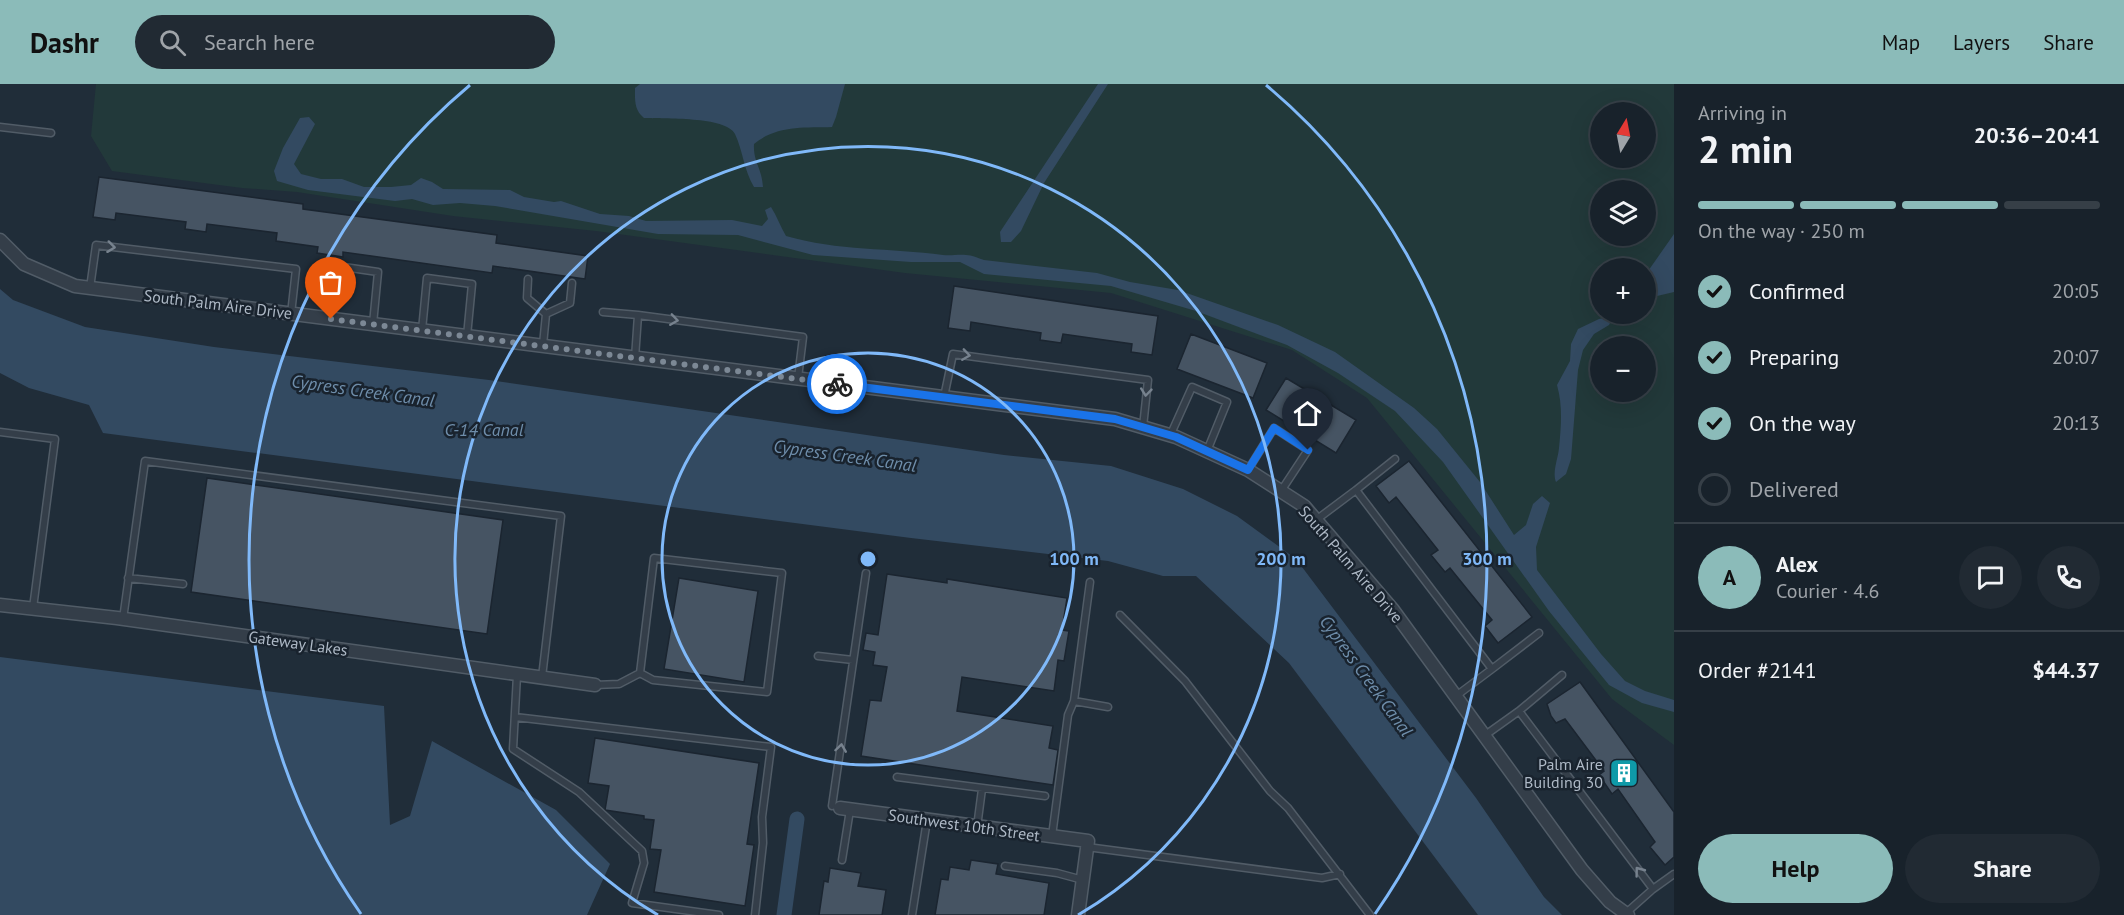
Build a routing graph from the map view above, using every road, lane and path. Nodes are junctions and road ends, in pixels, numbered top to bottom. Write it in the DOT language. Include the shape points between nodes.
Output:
graph roads {
  1 [pos="0,127"];
  2 [pos="51,133"];
  3 [pos="0,240"];
  4 [pos="528,279"];
  5 [pos="572,283"];
  6 [pos="90,288"];
  7 [pos="603,312"];
  8 [pos="291,314"];
  9 [pos="546,314"];
  10 [pos="638,315"];
  11 [pos="331,319"];
  12 [pos="373,324"];
  13 [pos="422,330"];
  14 [pos="467,336"];
  15 [pos="543,346"];
  16 [pos="635,358"];
  17 [pos="798,379"];
  18 [pos="944,398"];
  19 [pos="1143,428"];
  20 [pos="0,432"];
  21 [pos="1170,436"];
  22 [pos="1206,452"];
  23 [pos="1395,459"];
  24 [pos="1248,470"];
  25 [pos="1356,490"];
  26 [pos="1281,491"];
  27 [pos="1316,520"];
  28 [pos="866,573"];
  29 [pos="129,578"];
  30 [pos="1090,582"];
  31 [pos="183,584"];
  32 [pos="0,605"];
  33 [pos="32,609"];
  34 [pos="1120,615"];
  35 [pos="123,619"];
  36 [pos="1539,633"];
  37 [pos="819,656"];
  38 [pos="853,660"];
  39 [pos="1492,669"];
  40 [pos="640,673"];
  41 [pos="517,674"];
  42 [pos="1562,675"];
  43 [pos="542,677"];
  44 [pos="595,685"];
  45 [pos="1455,696"];
  46 [pos="1074,700"];
  47 [pos="1108,706"];
  48 [pos="1519,711"];
  49 [pos="515,717"];
  50 [pos="1484,736"];
  51 [pos="897,777"];
  52 [pos="982,789"];
  53 [pos="1045,796"];
  54 [pos="840,807"];
  55 [pos="927,820"];
  56 [pos="977,827"];
  57 [pos="1052,837"];
  58 [pos="1088,844"];
  59 [pos="842,860"];
  60 [pos="1005,866"];
  61 [pos="1340,874"];
  62 [pos="1674,874"];
  63 [pos="1083,880"];
  64 [pos="1653,890"];
  65 [pos="1627,914"];
  66 [pos="719,915"];
  67 [pos="755,915"];
  68 [pos="912,915"];
  69 [pos="1078,915"];
  70 [pos="1370,915"];
  1 -- 2 [label="lane"];
  3 -- 6 [label="street, South Palm Aire Drive" via="24,264 75,286"];
  4 -- 9 [label="lane" via="527,298"];
  5 -- 9 [label="lane" via="570,303"];
  6 -- 8 [label="street, South Palm Aire Drive"];
  6 -- 8 [label="lane, one-way" via="96,245 296,269"];
  7 -- 10 [label="lane"];
  8 -- 11 [label="street, South Palm Aire Drive"];
  9 -- 15 [label="lane"];
  10 -- 16 [label="lane"];
  10 -- 17 [label="lane, one-way" via="803,337"];
  11 -- 12 [label="street, South Palm Aire Drive"];
  11 -- 12 [label="lane" via="337,266 378,272"];
  12 -- 13 [label="street, South Palm Aire Drive"];
  13 -- 14 [label="street, South Palm Aire Drive"];
  13 -- 14 [label="lane" via="427,278 472,284"];
  14 -- 15 [label="street, South Palm Aire Drive"];
  15 -- 16 [label="street, South Palm Aire Drive"];
  16 -- 17 [label="street, South Palm Aire Drive"];
  17 -- 18 [label="street, South Palm Aire Drive"];
  18 -- 19 [label="street, South Palm Aire Drive" via="1115,419"];
  18 -- 19 [label="lane, one-way" via="953,354 1148,380"];
  19 -- 21 [label="street, South Palm Aire Drive"];
  20 -- 33 [label="lane" via="55,439"];
  21 -- 22 [label="street, South Palm Aire Drive"];
  21 -- 22 [label="lane" via="1192,387 1227,402"];
  22 -- 24 [label="street, South Palm Aire Drive"];
  23 -- 25 [label="lane"];
  24 -- 26 [label="street, South Palm Aire Drive"];
  24 -- 26 [label="lane" via="1274,428 1308,450"];
  25 -- 27 [label="lane"];
  25 -- 39 [label="lane"];
  26 -- 27 [label="street, South Palm Aire Drive" via="1304,506"];
  27 -- 45 [label="street, South Palm Aire Drive" via="1393,610"];
  28 -- 38 [label="lane"];
  29 -- 31 [label="lane"];
  29 -- 35 [label="lane"];
  29 -- 43 [label="lane" via="145,461 561,516"];
  30 -- 46 [label="lane"];
  32 -- 33 [label="street, Gateway Lakes"];
  33 -- 35 [label="street, Gateway Lakes"];
  34 -- 61 [label="lane" via="1185,681"];
  35 -- 41 [label="street, Gateway Lakes"];
  36 -- 39 [label="lane"];
  37 -- 38 [label="lane"];
  54 -- 38 [label="lane, one-way"];
  39 -- 45 [label="lane"];
  40 -- 40 [label="lane" via="654,558 782,573 767,692 653,680"];
  40 -- 44 [label="lane" via="619,684"];
  41 -- 43 [label="street, Gateway Lakes"];
  41 -- 49 [label="lane"];
  42 -- 48 [label="lane"];
  43 -- 44 [label="street, Gateway Lakes"];
  45 -- 50 [label="street, South Palm Aire Drive"];
  46 -- 47 [label="lane"];
  46 -- 57 [label="lane" via="1068,715"];
  48 -- 50 [label="lane"];
  64 -- 48 [label="lane, one-way"];
  49 -- 66 [label="lane" via="513,749 579,792 642,851 644,863 632,903"];
  49 -- 67 [label="lane" via="771,747"];
  50 -- 65 [label="street, South Palm Aire Drive" via="1581,870 1610,902"];
  51 -- 52 [label="lane"];
  52 -- 53 [label="lane"];
  52 -- 56 [label="lane"];
  54 -- 55 [label="street, Southwest 10th Street"];
  54 -- 59 [label="lane"];
  55 -- 56 [label="street, Southwest 10th Street"];
  55 -- 68 [label="lane"];
  56 -- 57 [label="street, Southwest 10th Street"];
  57 -- 58 [label="street, Southwest 10th Street"];
  58 -- 61 [label="lane" via="1322,878"];
  58 -- 63 [label="street"];
  60 -- 63 [label="lane"];
  61 -- 70 [label="lane"];
  62 -- 64 [label="lane"];
  63 -- 69 [label="street"];
  64 -- 65 [label="lane"];
}
